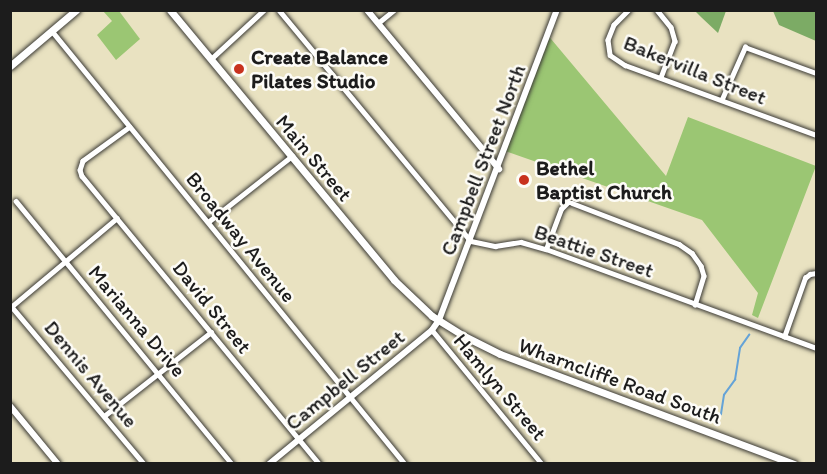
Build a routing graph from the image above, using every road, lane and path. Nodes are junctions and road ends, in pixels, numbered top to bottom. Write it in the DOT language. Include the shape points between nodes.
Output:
graph roads {
  1 [pos="76,10"];
  2 [pos="170,10"];
  3 [pos="264,10"];
  4 [pos="279,10"];
  5 [pos="367,10"];
  6 [pos="394,10"];
  7 [pos="557,10"];
  8 [pos="629,10"];
  9 [pos="657,10"];
  10 [pos="378,23"];
  11 [pos="52,31"];
  12 [pos="211,58"];
  13 [pos="10,66"];
  14 [pos="816,73"];
  15 [pos="661,77"];
  16 [pos="722,99"];
  17 [pos="130,127"];
  18 [pos="816,135"];
  19 [pos="292,156"];
  20 [pos="498,169"];
  21 [pos="16,201"];
  22 [pos="117,218"];
  23 [pos="208,222"];
  24 [pos="471,241"];
  25 [pos="546,249"];
  26 [pos="65,262"];
  27 [pos="816,273"];
  28 [pos="695,305"];
  29 [pos="11,307"];
  30 [pos="439,320"];
  31 [pos="432,330"];
  32 [pos="211,332"];
  33 [pos="784,337"];
  34 [pos="816,348"];
  35 [pos="159,372"];
  36 [pos="352,397"];
  37 [pos="12,410"];
  38 [pos="104,416"];
  39 [pos="299,439"];
  40 [pos="58,464"];
  41 [pos="144,464"];
  42 [pos="232,464"];
  43 [pos="269,464"];
  44 [pos="320,464"];
  45 [pos="405,464"];
  46 [pos="542,464"];
  47 [pos="794,464"];
  1 -- 11 [label="main road"];
  2 -- 12 [label="main road, Main Street"];
  3 -- 12 [label="street"];
  4 -- 24 [label="street"];
  5 -- 10 [label="street"];
  6 -- 10 [label="street"];
  7 -- 20 [label="street, Campbell Street North"];
  8 -- 15 [label="street, Bakervilla Street" via="614,25 608,40 610,55"];
  9 -- 15 [label="street" via="671,27 675,41"];
  10 -- 20 [label="street"];
  11 -- 13 [label="main road"];
  11 -- 17 [label="street, Broadway Avenue"];
  12 -- 19 [label="main road, Main Street"];
  14 -- 16 [label="street" via="745,46"];
  15 -- 16 [label="street, Bakervilla Street"];
  16 -- 18 [label="street, Bakervilla Street"];
  17 -- 22 [label="street, David Street" via="83,161 80,170"];
  17 -- 23 [label="street, Broadway Avenue"];
  19 -- 23 [label="street"];
  19 -- 30 [label="main road, Main Street" via="394,280"];
  20 -- 24 [label="street, Campbell Street North"];
  21 -- 26 [label="street, Marianna Drive"];
  22 -- 26 [label="street"];
  22 -- 32 [label="street, David Street"];
  23 -- 36 [label="street, Broadway Avenue"];
  24 -- 25 [label="street, Beattie Street" via="495,246 521,242"];
  24 -- 30 [label="street, Campbell Street North"];
  25 -- 28 [label="street, Beattie Street"];
  25 -- 28 [label="street" via="561,210 572,203 679,244 692,253 704,276"];
  26 -- 29 [label="street"];
  26 -- 35 [label="street, Marianna Drive"];
  27 -- 33 [label="street" via="805,278"];
  28 -- 33 [label="street, Beattie Street"];
  29 -- 38 [label="street, Dennis Avenue"];
  30 -- 31 [label="street, Campbell Street"];
  30 -- 47 [label="main road, Wharncliffe Road South" via="500,354"];
  31 -- 36 [label="street, Campbell Street"];
  31 -- 46 [label="street, Hamlyn Street"];
  32 -- 35 [label="street"];
  32 -- 39 [label="street, David Street"];
  33 -- 34 [label="street, Beattie Street"];
  35 -- 38 [label="street"];
  35 -- 42 [label="street, Marianna Drive"];
  36 -- 39 [label="street, Campbell Street"];
  36 -- 45 [label="street, Broadway Avenue"];
  37 -- 40 [label="street"];
  38 -- 41 [label="street, Dennis Avenue"];
  39 -- 43 [label="street, Campbell Street"];
  39 -- 44 [label="street, David Street"];
}
